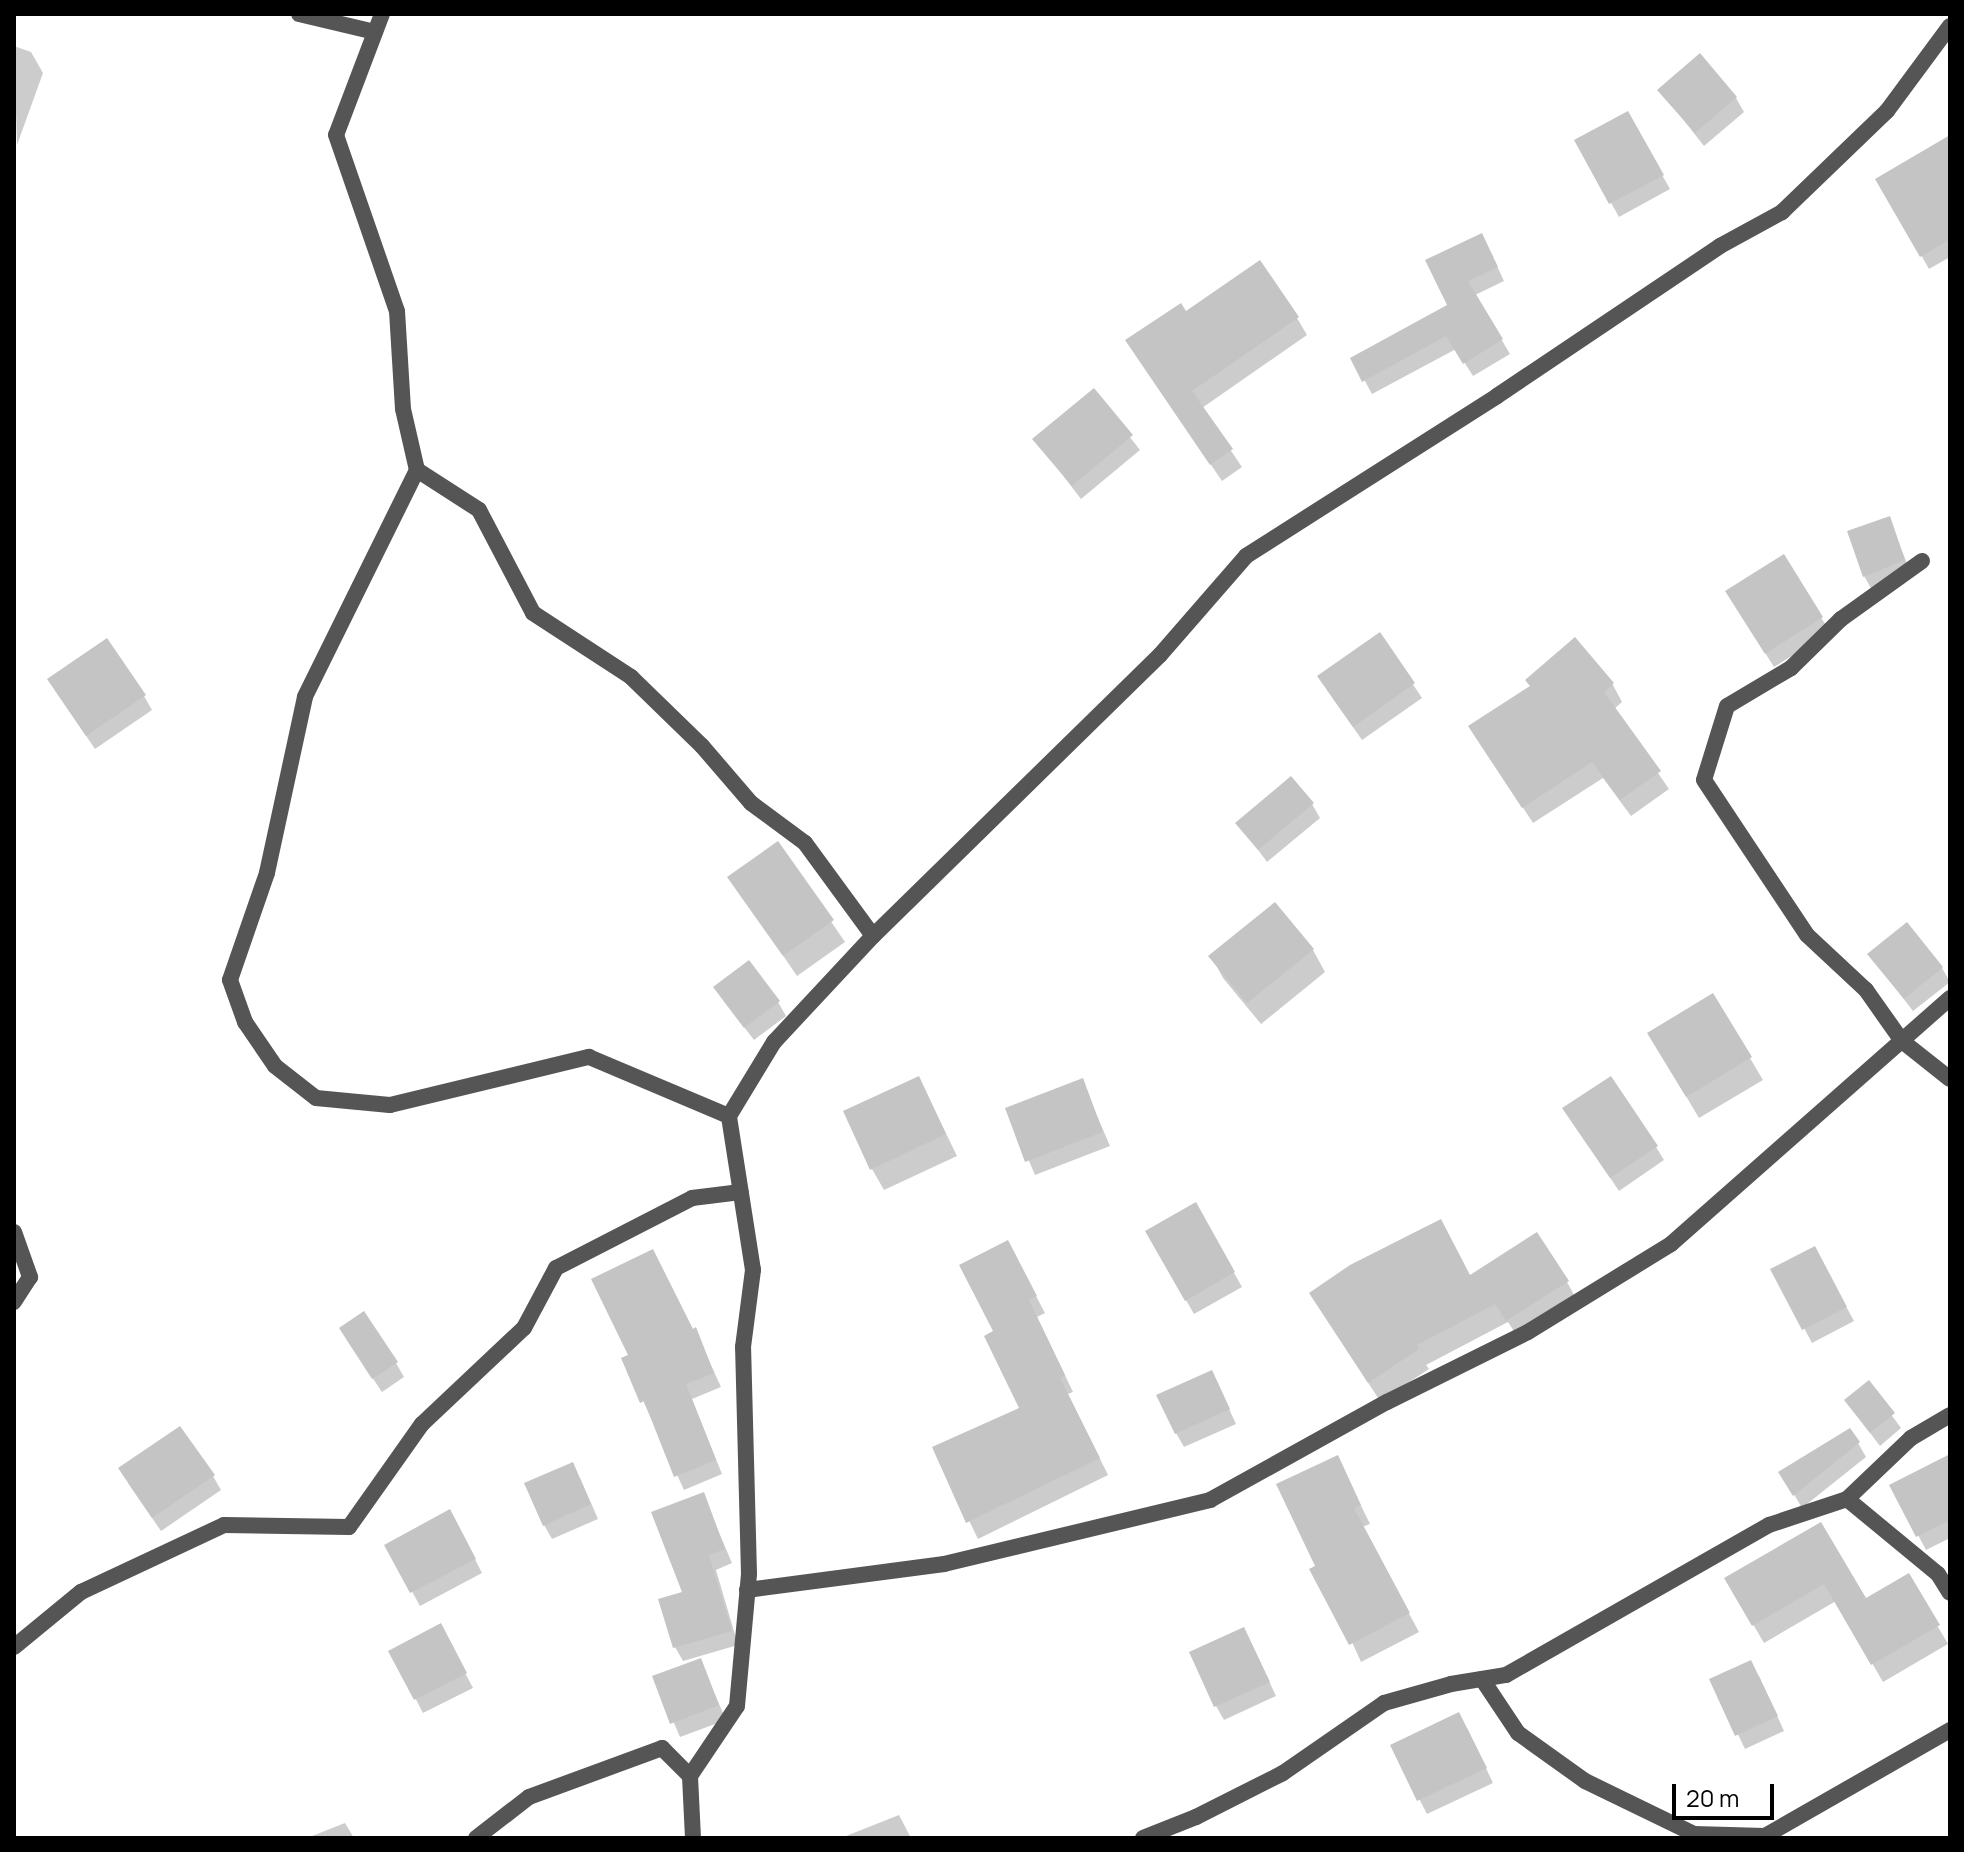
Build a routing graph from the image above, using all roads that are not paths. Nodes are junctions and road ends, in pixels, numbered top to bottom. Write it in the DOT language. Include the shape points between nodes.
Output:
graph roads {
  1 [pos="299,14"];
  2 [pos="382,14"];
  3 [pos="1950,26"];
  4 [pos="375,32"];
  5 [pos="417,470"];
  6 [pos="1922,561"];
  7 [pos="873,936"];
  8 [pos="1950,998"];
  9 [pos="1902,1041"];
  10 [pos="1950,1079"];
  11 [pos="729,1116"];
  12 [pos="741,1192"];
  13 [pos="14,1232"];
  14 [pos="14,1302"];
  15 [pos="1950,1415"];
  16 [pos="1847,1499"];
  17 [pos="747,1590"];
  18 [pos="1950,1593"];
  19 [pos="14,1647"];
  20 [pos="1482,1679"];
  21 [pos="1950,1730"];
  22 [pos="690,1776"];
  23 [pos="476,1838"];
  24 [pos="693,1838"];
  25 [pos="1143,1838"];
  1 -- 4 [label="street"];
  2 -- 4 [label="street"];
  3 -- 7 [label="street" via="1887,111 1782,212 1720,246 1246,556 1160,655"];
  4 -- 5 [label="street" via="336,135 397,311 403,409"];
  5 -- 7 [label="street" via="479,510 533,613 631,677 751,803 805,843"];
  5 -- 11 [label="street" via="305,697 267,873 230,980 245,1022 275,1066 316,1098 390,1105 589,1057"];
  6 -- 9 [label="street" via="1841,619 1791,668 1727,706 1704,780 1807,935 1866,990"];
  7 -- 11 [label="street" via="774,1042"];
  8 -- 9 [label="street"];
  9 -- 10 [label="street"];
  9 -- 17 [label="street" via="1671,1244 1528,1332 1210,1500 944,1564"];
  11 -- 12 [label="street"];
  12 -- 17 [label="street" via="753,1270 743,1347"];
  12 -- 19 [label="street" via="692,1198 556,1268 524,1328 422,1424 349,1527 224,1525 81,1592"];
  13 -- 14 [label="street" via="30,1277"];
  15 -- 16 [label="street" via="1911,1438"];
  16 -- 18 [label="street" via="1938,1574"];
  16 -- 20 [label="street" via="1769,1525 1506,1675"];
  17 -- 22 [label="street" via="737,1706"];
  20 -- 21 [label="street" via="1518,1733 1585,1781 1694,1834 1765,1836"];
  20 -- 25 [label="street" via="1384,1703 1283,1773"];
  22 -- 23 [label="street" via="662,1748 529,1797"];
  22 -- 24 [label="street"];
}
